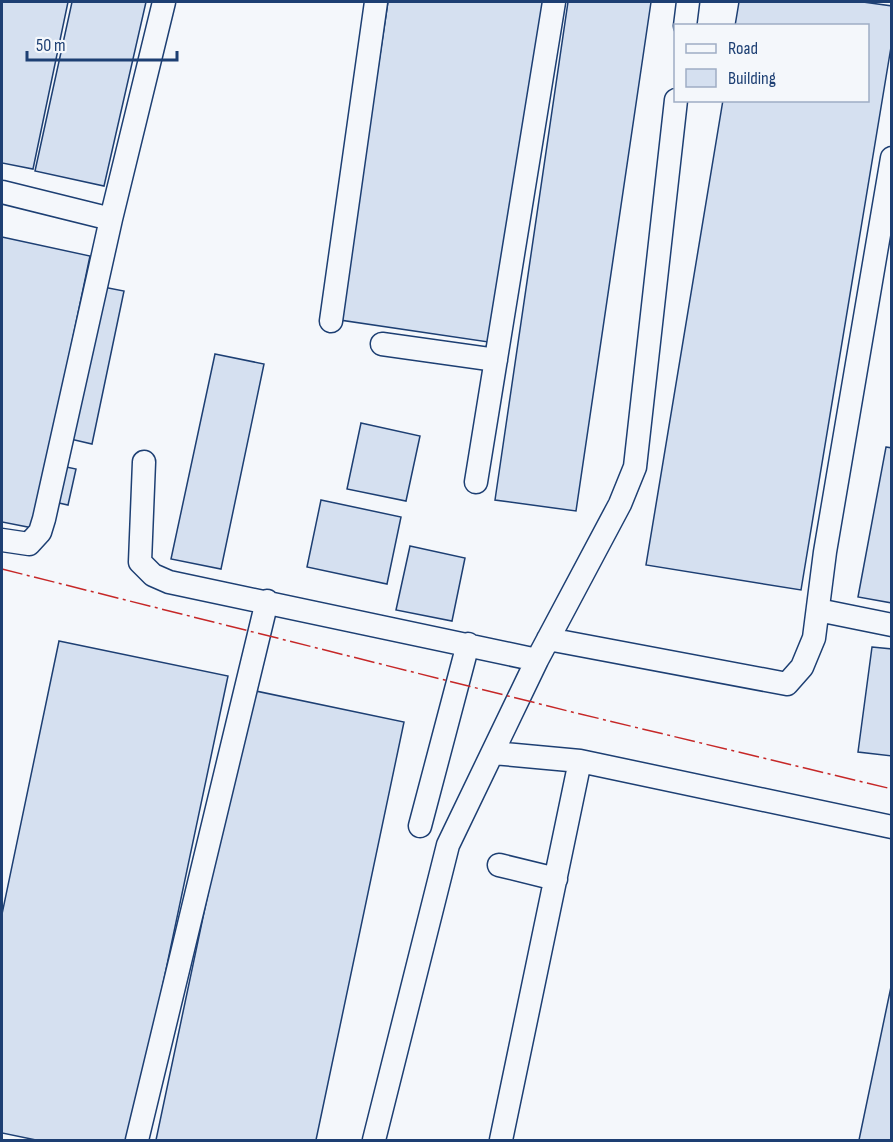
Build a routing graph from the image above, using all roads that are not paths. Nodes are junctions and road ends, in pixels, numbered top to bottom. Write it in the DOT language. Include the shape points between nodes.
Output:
graph roads {
  1 [pos="164,2"];
  2 [pos="376,2"];
  3 [pos="554,2"];
  4 [pos="688,2"];
  5 [pos="685,24"];
  6 [pos="676,102"];
  7 [pos="891,158"];
  8 [pos="2,192"];
  9 [pos="111,219"];
  10 [pos="331,321"];
  11 [pos="382,344"];
  12 [pos="496,360"];
  13 [pos="144,462"];
  14 [pos="476,482"];
  15 [pos="2,540"];
  16 [pos="267,601"];
  17 [pos="818,610"];
  18 [pos="891,625"];
  19 [pos="548,639"];
  20 [pos="468,644"];
  21 [pos="537,660"];
  22 [pos="493,753"];
  23 [pos="580,761"];
  24 [pos="420,826"];
  25 [pos="891,827"];
  26 [pos="499,865"];
  27 [pos="556,879"];
  28 [pos="137,1140"];
  29 [pos="374,1140"];
  30 [pos="501,1140"];
  1 -- 9 [label="lane"];
  2 -- 10 [label="lane"];
  3 -- 12 [label="lane"];
  4 -- 5 [label="lane"];
  6 -- 19 [label="lane" via="635,467 620,504"];
  7 -- 17 [label="lane"];
  8 -- 9 [label="lane"];
  9 -- 15 [label="lane" via="42,526 29,544"];
  11 -- 12 [label="lane"];
  12 -- 14 [label="lane"];
  13 -- 16 [label="lane" via="140,562 144,569 169,582"];
  16 -- 20 [label="lane"];
  16 -- 28 [label="lane"];
  17 -- 18 [label="lane"];
  17 -- 19 [label="lane" via="808,656 795,679 787,684"];
  19 -- 21 [label="lane"];
  20 -- 21 [label="lane"];
  20 -- 24 [label="lane"];
  21 -- 22 [label="lane"];
  22 -- 23 [label="lane"];
  22 -- 29 [label="lane" via="448,846"];
  23 -- 25 [label="lane"];
  23 -- 27 [label="lane"];
  26 -- 27 [label="lane"];
  27 -- 30 [label="lane"];
}
